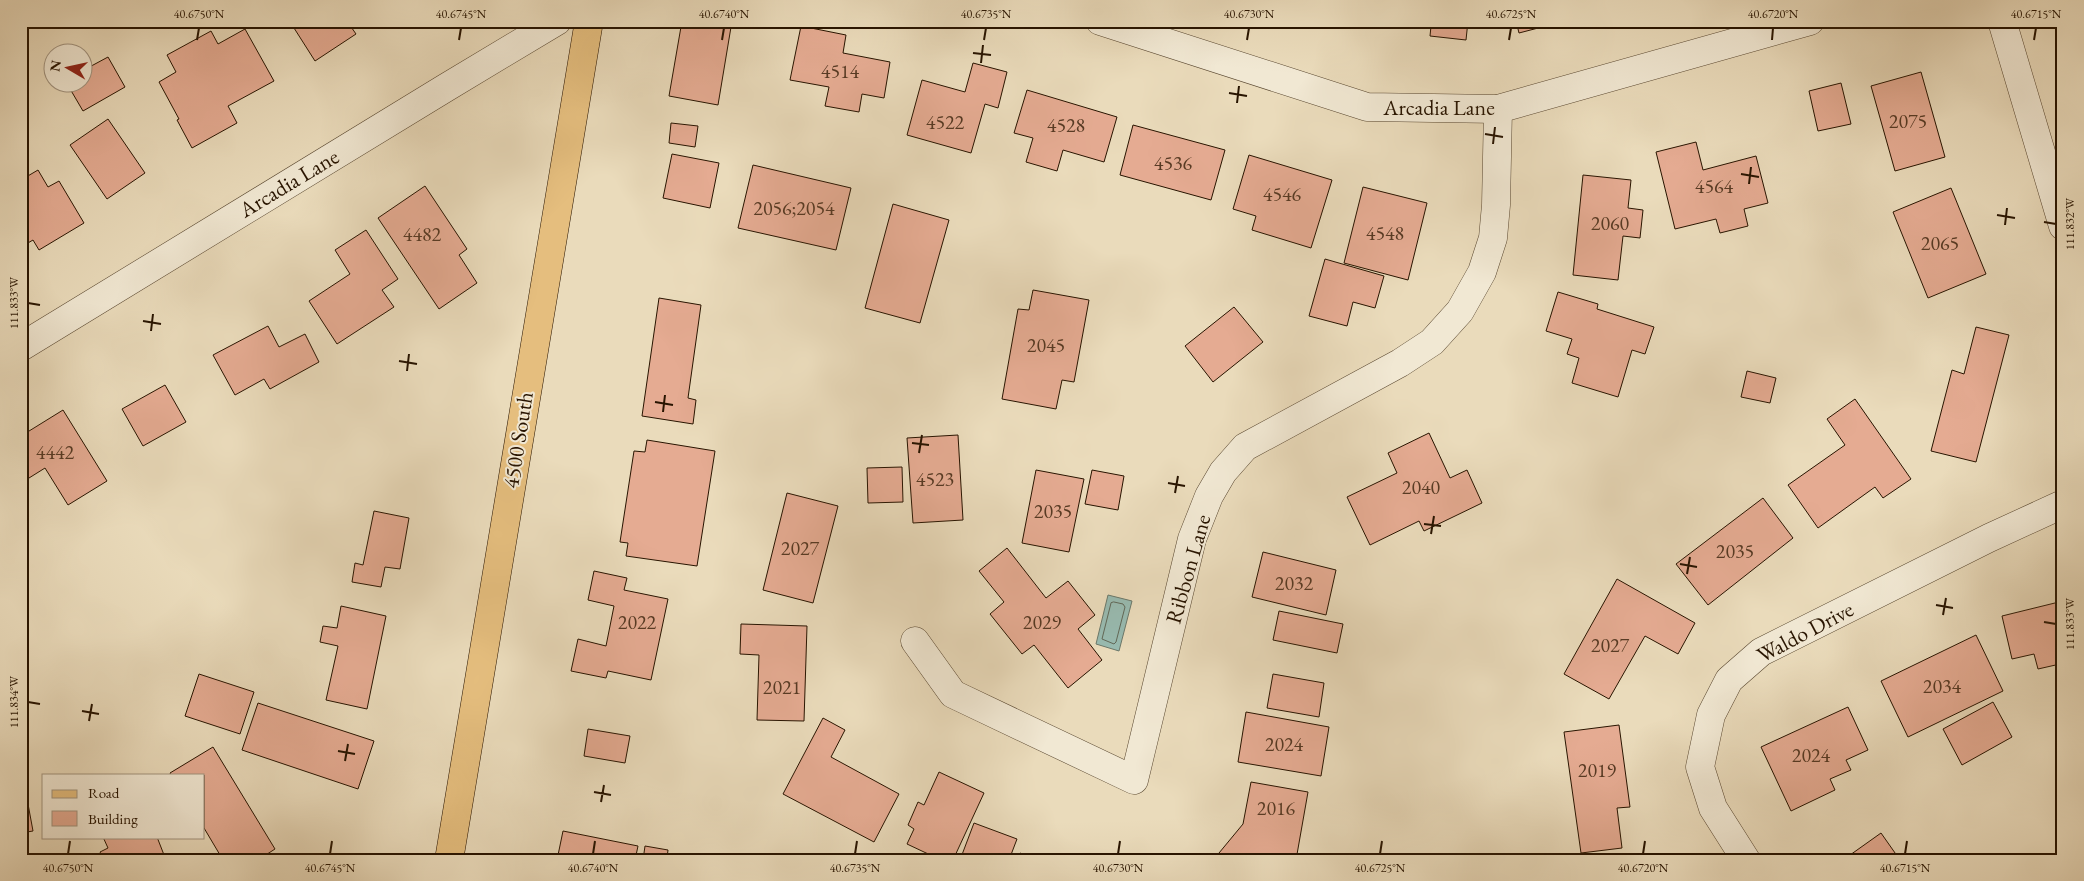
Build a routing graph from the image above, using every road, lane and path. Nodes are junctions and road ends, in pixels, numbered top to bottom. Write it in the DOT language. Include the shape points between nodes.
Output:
graph roads {
  1 [pos="557,21"];
  2 [pos="589,21"];
  3 [pos="1100,21"];
  4 [pos="1810,21"];
  5 [pos="2002,21"];
  6 [pos="1144,28"];
  7 [pos="1498,108"];
  8 [pos="2054,169"];
  9 [pos="2063,226"];
  10 [pos="21,347"];
  11 [pos="2063,504"];
  12 [pos="915,641"];
  13 [pos="449,860"];
  14 [pos="1746,860"];
  1 -- 10 [label="street, Arcadia Lane"];
  2 -- 13 [label="main road, 4500 South"];
  3 -- 6 [label="street, Arcadia Lane"];
  4 -- 7 [label="street, Arcadia Lane"];
  5 -- 8 [label="street"];
  6 -- 7 [label="street, Arcadia Lane" via="1367,107"];
  7 -- 12 [label="street, Ribbon Lane" via="1493,238 1482,272 1460,311 1432,342 1245,447 1223,472 1209,496 1192,539 1134,780 952,694"];
  8 -- 9 [label="street"];
  11 -- 14 [label="street, Waldo Drive" via="1761,652 1729,680 1711,715 1700,767 1713,808"];
}
